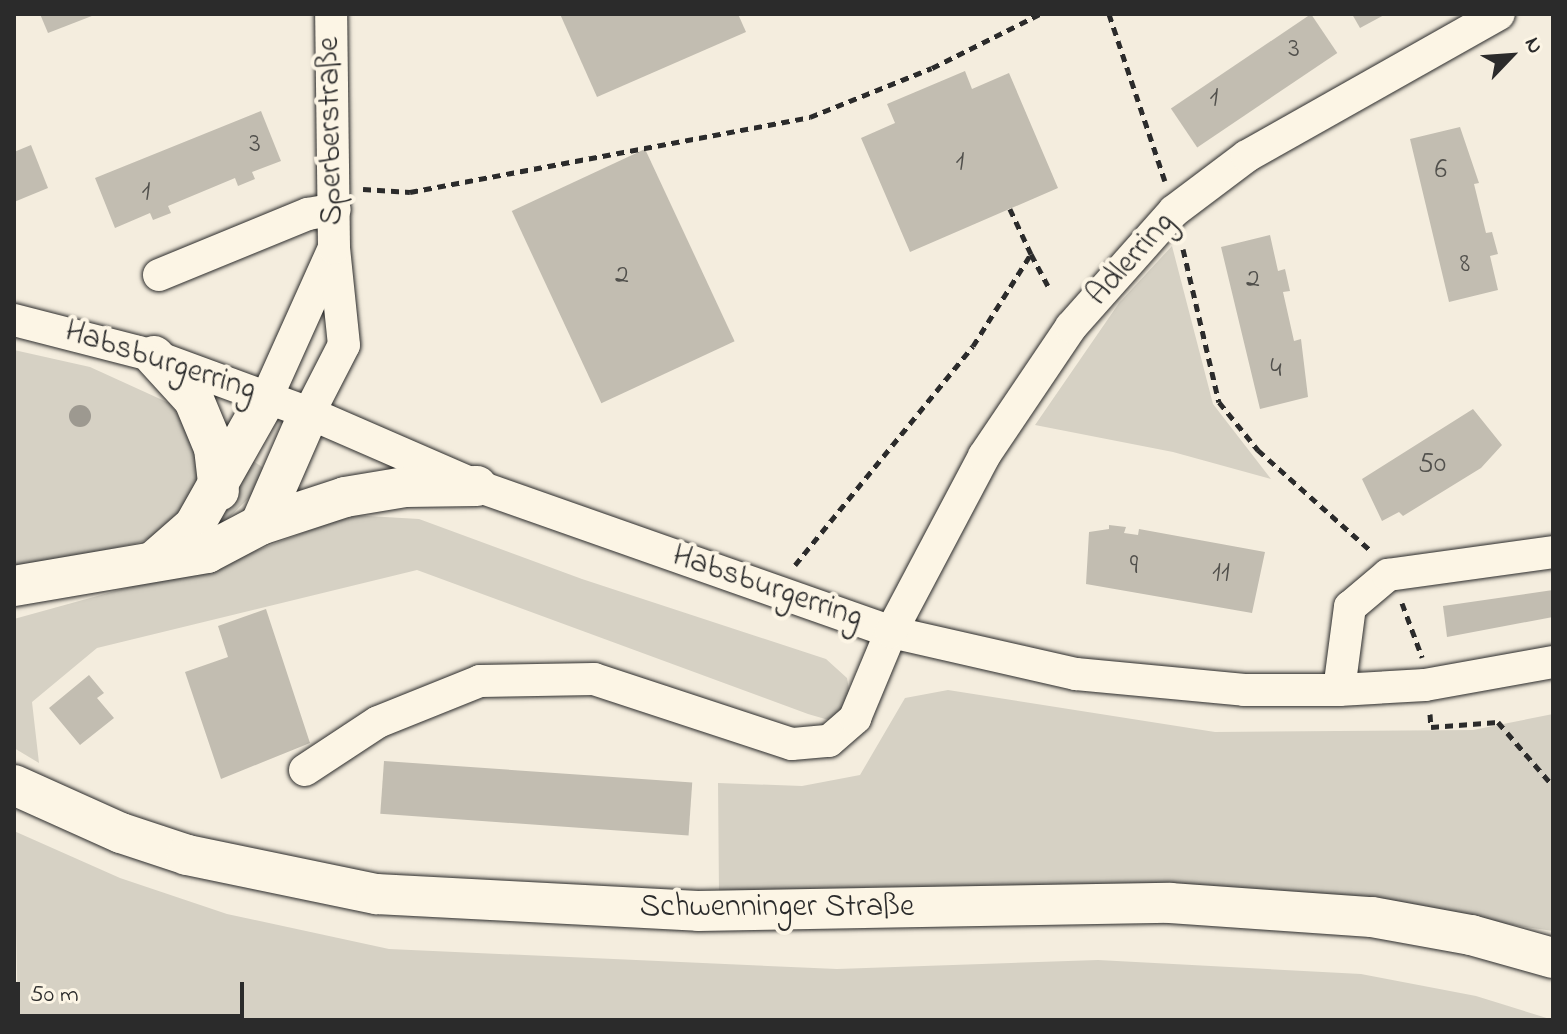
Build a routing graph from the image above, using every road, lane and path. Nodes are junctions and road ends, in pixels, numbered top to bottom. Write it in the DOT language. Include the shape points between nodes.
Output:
graph roads {
  1 [pos="331,14"];
  2 [pos="1040,14"];
  3 [pos="1109,14"];
  4 [pos="1499,14"];
  5 [pos="363,189"];
  6 [pos="335,209"];
  7 [pos="1010,209"];
  8 [pos="1174,211"];
  9 [pos="334,248"];
  10 [pos="1031,254"];
  11 [pos="159,275"];
  12 [pos="1048,286"];
  13 [pos="14,320"];
  14 [pos="154,356"];
  15 [pos="267,397"];
  16 [pos="309,413"];
  17 [pos="477,486"];
  18 [pos="219,491"];
  19 [pos="260,525"];
  20 [pos="1553,552"];
  21 [pos="154,561"];
  22 [pos="795,565"];
  23 [pos="1388,575"];
  24 [pos="22,591"];
  25 [pos="891,632"];
  26 [pos="1553,662"];
  27 [pos="1425,685"];
  28 [pos="1339,690"];
  29 [pos="1431,727"];
  30 [pos="14,767"];
  31 [pos="305,770"];
  32 [pos="14,785"];
  33 [pos="1553,786"];
  34 [pos="53,804"];
  35 [pos="1553,958"];
  1 -- 6 [label="street, Sperberstraße"];
  2 -- 5 [label="path" via="932,68 810,117 410,192"];
  3 -- 8 [label="path"];
  4 -- 8 [label="street, Adlerring" via="1247,156"];
  6 -- 9 [label="street, Sperberstraße"];
  6 -- 11 [label="street" via="308,214"];
  7 -- 10 [label="path"];
  8 -- 23 [label="path" via="1219,402 1258,450 1364,541"];
  8 -- 25 [label="street, Adlerring" via="1053,353 984,456"];
  9 -- 15 [label="street, Sperberstraße"];
  9 -- 16 [label="street, Sperberstraße" via="344,345"];
  10 -- 12 [label="path"];
  10 -- 22 [label="path" via="973,346"];
  13 -- 14 [label="street, Habsburgerring"];
  14 -- 15 [label="street, Habsburgerring"];
  14 -- 18 [label="main road" via="194,400 214,448"];
  15 -- 16 [label="street, Habsburgerring"];
  15 -- 18 [label="main road"];
  16 -- 17 [label="street, Habsburgerring"];
  16 -- 19 [label="main road"];
  17 -- 19 [label="main road" via="405,487 345,497"];
  17 -- 25 [label="street, Habsburgerring"];
  18 -- 21 [label="main road" via="194,526"];
  19 -- 21 [label="main road" via="207,553"];
  20 -- 23 [label="street"];
  21 -- 24 [label="main road"];
  23 -- 27 [label="path" via="1420,643"];
  23 -- 28 [label="street" via="1350,607"];
  25 -- 28 [label="street, Habsburgerring" via="1076,674 1244,690"];
  25 -- 31 [label="street, Adlerring" via="855,718 829,741 792,744 594,679 480,681 378,722"];
  26 -- 27 [label="street, Habsburgerring"];
  27 -- 28 [label="street, Habsburgerring"];
  29 -- 33 [label="path" via="1498,722"];
  30 -- 34 [label="main road"];
  32 -- 34 [label="main road, Schwenninger Straße"];
  34 -- 35 [label="main road, Schwenninger Straße" via="187,855 376,894 698,911 1170,903 1372,917 1471,935"];
}
